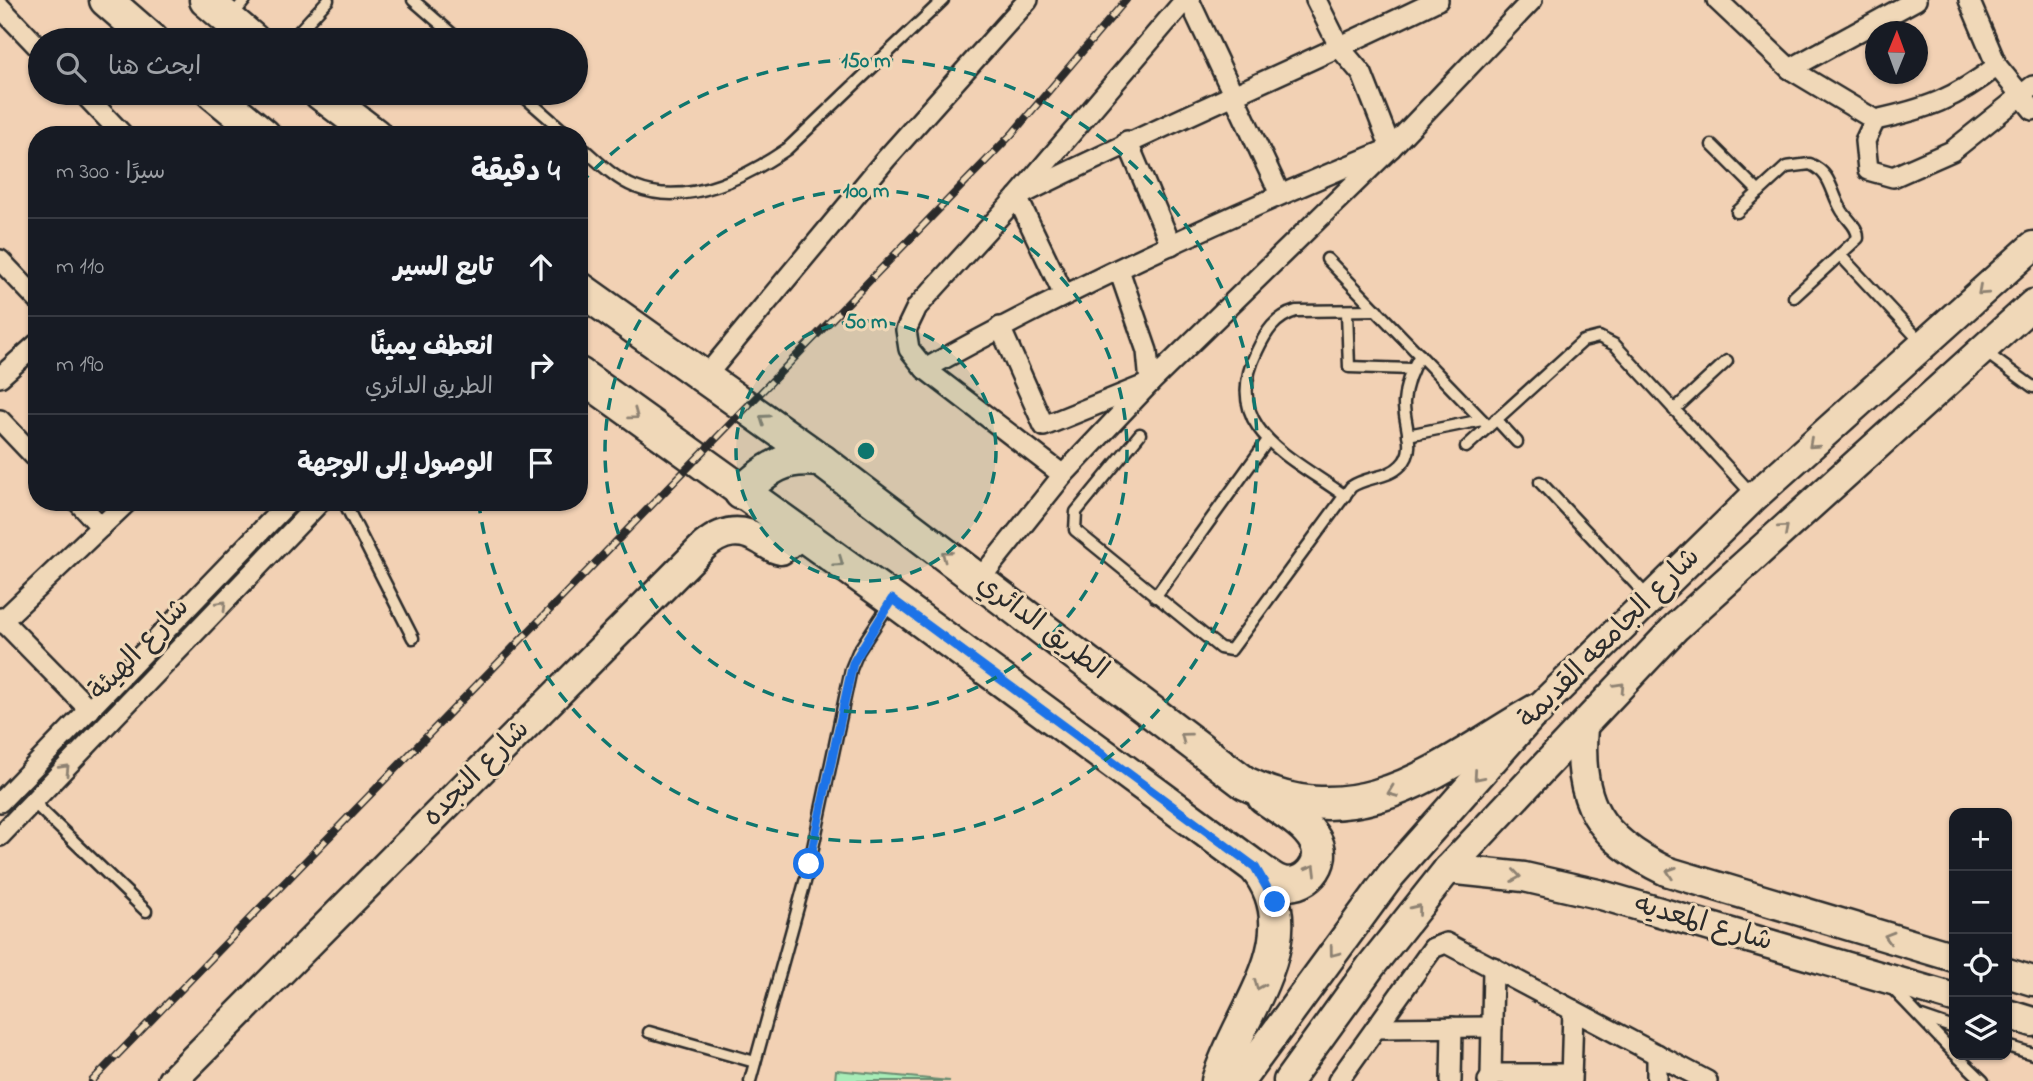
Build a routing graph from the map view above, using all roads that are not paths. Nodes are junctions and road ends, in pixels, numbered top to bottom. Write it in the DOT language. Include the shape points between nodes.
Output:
graph roads {
  1 [pos="106,0"];
  2 [pos="328,0"];
  3 [pos="413,0"];
  4 [pos="943,0"];
  5 [pos="1028,0"];
  6 [pos="1187,0"];
  7 [pos="1317,0"];
  8 [pos="1438,0"];
  9 [pos="1532,0"];
  10 [pos="1717,0"];
  11 [pos="1915,0"];
  12 [pos="1969,0"];
  13 [pos="0,7"];
  14 [pos="227,7"];
  15 [pos="138,28"];
  16 [pos="244,28"];
  17 [pos="302,28"];
  18 [pos="445,28"];
  19 [pos="28,36"];
  20 [pos="1340,48"];
  21 [pos="1997,66"];
  22 [pos="1790,69"];
  23 [pos="1232,94"];
  24 [pos="2029,97"];
  25 [pos="94,105"];
  26 [pos="228,105"];
  27 [pos="335,105"];
  28 [pos="534,105"];
  29 [pos="1875,120"];
  30 [pos="114,126"];
  31 [pos="253,126"];
  32 [pos="362,126"];
  33 [pos="558,126"];
  34 [pos="1127,141"];
  35 [pos="1712,145"];
  36 [pos="1391,148"];
  37 [pos="588,153"];
  38 [pos="1759,192"];
  39 [pos="1280,194"];
  40 [pos="1017,197"];
  41 [pos="1737,212"];
  42 [pos="1171,245"];
  43 [pos="2033,246"];
  44 [pos="1840,256"];
  45 [pos="1327,259"];
  46 [pos="0,260"];
  47 [pos="1119,270"];
  48 [pos="28,290"];
  49 [pos="1063,293"];
  50 [pos="588,294"];
  51 [pos="1794,297"];
  52 [pos="2033,304"];
  53 [pos="1377,310"];
  54 [pos="1347,312"];
  55 [pos="1000,327"];
  56 [pos="1923,344"];
  57 [pos="1982,350"];
  58 [pos="28,352"];
  59 [pos="1420,355"];
  60 [pos="1727,361"];
  61 [pos="925,369"];
  62 [pos="1412,369"];
  63 [pos="1952,376"];
  64 [pos="0,377"];
  65 [pos="705,377"];
  66 [pos="588,381"];
  67 [pos="1150,383"];
  68 [pos="2033,387"];
  69 [pos="1674,410"];
  70 [pos="0,420"];
  71 [pos="1488,422"];
  72 [pos="1044,426"];
  73 [pos="1140,434"];
  74 [pos="1408,435"];
  75 [pos="1268,440"];
  76 [pos="1517,442"];
  77 [pos="1466,447"];
  78 [pos="1027,448"];
  79 [pos="28,450"];
  80 [pos="822,461"];
  81 [pos="1063,475"];
  82 [pos="1540,482"];
  83 [pos="741,493"];
  84 [pos="1345,496"];
  85 [pos="1754,497"];
  86 [pos="86,511"];
  87 [pos="118,511"];
  88 [pos="280,511"];
  89 [pos="311,511"];
  90 [pos="349,511"];
  91 [pos="101,527"];
  92 [pos="800,534"];
  93 [pos="979,580"];
  94 [pos="1155,597"];
  95 [pos="1648,598"];
  96 [pos="892,599"];
  97 [pos="1,621"];
  98 [pos="413,638"];
  99 [pos="90,710"];
  100 [pos="1537,710"];
  101 [pos="1583,727"];
  102 [pos="1245,783"];
  103 [pos="0,802"];
  104 [pos="33,802"];
  105 [pos="0,836"];
  106 [pos="1255,867"];
  107 [pos="1448,869"];
  108 [pos="146,911"];
  109 [pos="1846,924"];
  110 [pos="1949,955"];
  111 [pos="1833,962"];
  112 [pos="1493,967"];
  113 [pos="2012,975"];
  114 [pos="1880,976"];
  115 [pos="2033,981"];
  116 [pos="1951,997"];
  117 [pos="1573,1010"];
  118 [pos="1919,1016"];
  119 [pos="2012,1016"];
  120 [pos="2033,1022"];
  121 [pos="1949,1026"];
  122 [pos="1452,1027"];
  123 [pos="1492,1027"];
  124 [pos="1376,1028"];
  125 [pos="649,1032"];
  126 [pos="2012,1047"];
  127 [pos="1949,1048"];
  128 [pos="1657,1054"];
  129 [pos="2033,1054"];
  130 [pos="1961,1060"];
  131 [pos="755,1062"];
  132 [pos="1490,1078"];
  133 [pos="1571,1078"];
  134 [pos="172,1081"];
  135 [pos="750,1081"];
  136 [pos="1218,1081"];
  137 [pos="1240,1081"];
  138 [pos="1288,1081"];
  139 [pos="1338,1081"];
  140 [pos="1451,1081"];
  141 [pos="1657,1081"];
  142 [pos="1707,1081"];
  143 [pos="1983,1081"];
  1 -- 15 [label="main road"];
  2 -- 17 [label="lane"];
  3 -- 18 [label="lane"];
  4 -- 37 [label="lane" via="787,149 734,179 703,190 668,193 636,187"];
  5 -- 65 [label="street" via="886,159"];
  6 -- 23 [label="street"];
  6 -- 40 [label="street"];
  7 -- 20 [label="street"];
  8 -- 20 [label="street"];
  9 -- 36 [label="street"];
  10 -- 22 [label="street"];
  11 -- 22 [label="street"];
  12 -- 21 [label="street"];
  13 -- 19 [label="street"];
  14 -- 16 [label="main road"];
  20 -- 23 [label="street"];
  20 -- 36 [label="street" via="1362,74"];
  21 -- 24 [label="street"];
  21 -- 29 [label="street" via="1964,92 1916,111"];
  22 -- 29 [label="street"];
  23 -- 34 [label="street"];
  23 -- 39 [label="street"];
  24 -- 29 [label="street" via="1952,151 1893,177 1868,170 1865,141"];
  25 -- 30 [label="street"];
  26 -- 31 [label="main road"];
  27 -- 32 [label="main road"];
  28 -- 33 [label="lane"];
  34 -- 40 [label="street"];
  34 -- 42 [label="street"];
  35 -- 38 [label="lane"];
  36 -- 39 [label="street"];
  36 -- 67 [label="street"];
  38 -- 41 [label="lane"];
  38 -- 44 [label="lane" via="1793,164 1818,167 1858,232 1856,241"];
  39 -- 42 [label="street"];
  40 -- 49 [label="street"];
  40 -- 61 [label="street" via="917,307 906,330 909,349"];
  42 -- 47 [label="street"];
  43 -- 56 [label="main road, شارع الجامعه القديمة, one-way"];
  44 -- 51 [label="lane"];
  44 -- 56 [label="lane"];
  45 -- 53 [label="lane"];
  46 -- 48 [label="street"];
  47 -- 49 [label="street"];
  47 -- 67 [label="street" via="1147,351"];
  49 -- 55 [label="street"];
  50 -- 65 [label="main road, الطريق الدائري"];
  52 -- 57 [label="main road, شارع الجامعه القديمة"];
  53 -- 54 [label="lane"];
  53 -- 59 [label="lane"];
  54 -- 62 [label="lane" via="1349,367"];
  54 -- 75 [label="lane" via="1296,311 1285,314 1268,331 1252,361 1244,394 1255,426"];
  55 -- 61 [label="street"];
  55 -- 72 [label="street"];
  56 -- 63 [label="main road"];
  56 -- 85 [label="main road, شارع الجامعه القديمة, one-way"];
  57 -- 63 [label="main road, شارع الجامعه القديمة"];
  57 -- 68 [label="lane"];
  58 -- 64 [label="street"];
  59 -- 62 [label="lane"];
  59 -- 71 [label="lane"];
  60 -- 69 [label="lane"];
  61 -- 78 [label="street"];
  62 -- 74 [label="lane" via="1404,403"];
  101 -- 63 [label="main road, شارع الجامعه القديمة, one-way" via="1676,627"];
  80 -- 65 [label="main road, الطريق الدائري, one-way"];
  66 -- 83 [label="main road, one-way"];
  67 -- 72 [label="street"];
  67 -- 81 [label="street"];
  69 -- 71 [label="lane" via="1615,345 1607,339 1591,338"];
  69 -- 85 [label="lane"];
  70 -- 79 [label="street"];
  71 -- 74 [label="lane"];
  71 -- 76 [label="lane"];
  71 -- 77 [label="lane"];
  72 -- 78 [label="street"];
  73 -- 94 [label="lane" via="1076,512 1073,524 1079,535"];
  74 -- 84 [label="lane" via="1409,453 1399,468 1357,483"];
  75 -- 84 [label="lane"];
  75 -- 94 [label="lane"];
  78 -- 81 [label="street"];
  80 -- 83 [label="main road" via="786,460 769,467"];
  93 -- 80 [label="main road, الطريق الدائري, one-way"];
  81 -- 93 [label="street"];
  82 -- 95 [label="lane"];
  83 -- 92 [label="main road"];
  84 -- 94 [label="lane" via="1231,650 1220,648"];
  85 -- 95 [label="main road, شارع الجامعه القديمة"];
  86 -- 91 [label="street"];
  87 -- 91 [label="street"];
  88 -- 99 [label="street, شارع الهيئة"];
  104 -- 89 [label="street, شارع الهيئة, one-way"];
  90 -- 98 [label="lane"];
  91 -- 97 [label="street"];
  92 -- 96 [label="main road, one-way"];
  92 -- 134 [label="main road, شارع النجده" via="781,550 751,534 733,531 713,537"];
  102 -- 93 [label="main road, الطريق الدائري, one-way"];
  95 -- 100 [label="main road, شارع الجامعه القديمة"];
  96 -- 106 [label="main road"];
  96 -- 131 [label="lane" via="853,663 808,871"];
  97 -- 99 [label="street"];
  99 -- 103 [label="street, شارع الهيئة"];
  100 -- 102 [label="main road, الطريق الدائري, one-way" via="1405,787 1371,799 1335,804 1298,802"];
  100 -- 137 [label="main road, شارع الجامعه القديمة, one-way" via="1391,875"];
  101 -- 107 [label="main road, شارع الجامعه القديمة"];
  109 -- 101 [label="main road, شارع المعديه, one-way" via="1666,871 1633,855 1606,830 1588,799 1580,763"];
  106 -- 102 [label="main road, one-way" via="1279,882 1293,883 1306,879 1319,855 1317,841 1308,830"];
  104 -- 105 [label="street, شارع الهيئة"];
  104 -- 108 [label="lane"];
  106 -- 136 [label="main road, one-way" via="1275,902 1278,940"];
  107 -- 111 [label="main road, شارع المعديه, one-way" via="1562,885"];
  138 -- 107 [label="main road, شارع الجامعه القديمة, one-way" via="1371,965"];
  110 -- 109 [label="main road, شارع المعديه, one-way"];
  109 -- 111 [label="main road"];
  111 -- 114 [label="main road, شارع المعديه"];
  112 -- 117 [label="street"];
  112 -- 123 [label="street"];
  112 -- 124 [label="street" via="1450,944 1437,945"];
  113 -- 115 [label="main road"];
  114 -- 116 [label="main road, شارع المعديه"];
  114 -- 118 [label="lane"];
  117 -- 128 [label="street"];
  117 -- 133 [label="street"];
  118 -- 121 [label="lane"];
  118 -- 127 [label="lane"];
  119 -- 120 [label="main road"];
  122 -- 123 [label="street"];
  122 -- 124 [label="street"];
  122 -- 140 [label="street"];
  123 -- 132 [label="street"];
  124 -- 139 [label="street"];
  125 -- 131 [label="lane"];
  126 -- 129 [label="lane"];
  128 -- 141 [label="street"];
  128 -- 142 [label="street"];
  130 -- 143 [label="lane"];
  131 -- 135 [label="lane"];
  132 -- 133 [label="street"];
}
